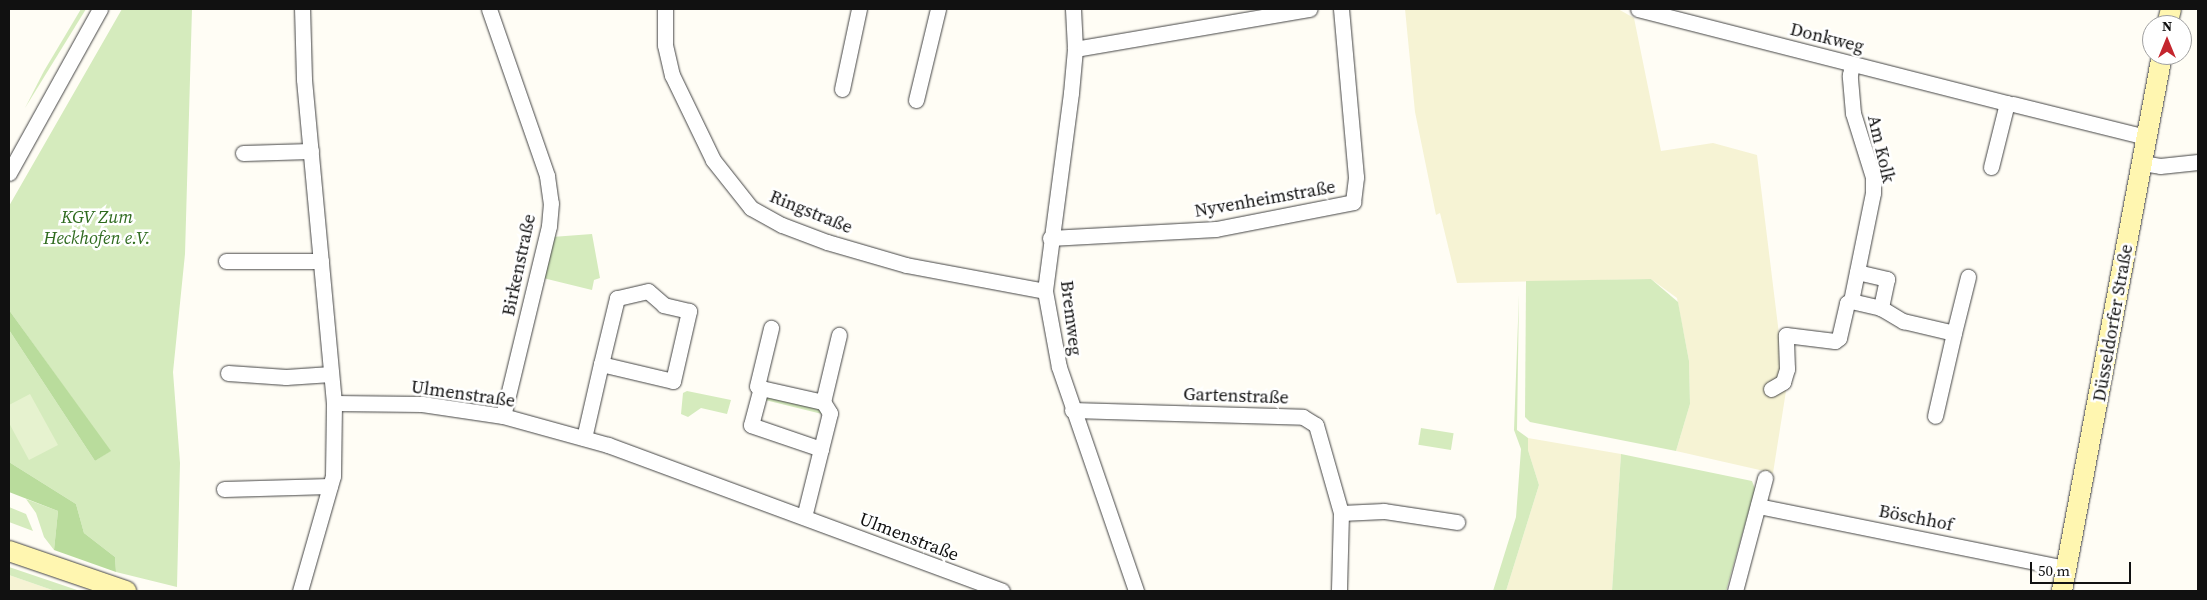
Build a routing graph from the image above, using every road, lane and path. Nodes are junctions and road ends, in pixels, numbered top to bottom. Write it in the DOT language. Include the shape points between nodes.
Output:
graph roads {
  1 [pos="100,9"];
  2 [pos="302,9"];
  3 [pos="489,9"];
  4 [pos="665,9"];
  5 [pos="859,9"];
  6 [pos="938,9"];
  7 [pos="1073,9"];
  8 [pos="1310,9"];
  9 [pos="1341,9"];
  10 [pos="1638,9"];
  11 [pos="1075,49"];
  12 [pos="1852,64"];
  13 [pos="2160,65"];
  14 [pos="842,89"];
  15 [pos="916,100"];
  16 [pos="2010,104"];
  17 [pos="2146,137"];
  18 [pos="310,151"];
  19 [pos="243,153"];
  20 [pos="2198,162"];
  21 [pos="2142,163"];
  22 [pos="1992,167"];
  23 [pos="9,173"];
  24 [pos="1050,238"];
  25 [pos="226,261"];
  26 [pos="321,261"];
  27 [pos="1857,272"];
  28 [pos="1968,277"];
  29 [pos="1045,291"];
  30 [pos="1851,301"];
  31 [pos="1881,308"];
  32 [pos="771,328"];
  33 [pos="1954,334"];
  34 [pos="839,335"];
  35 [pos="601,364"];
  36 [pos="228,373"];
  37 [pos="331,374"];
  38 [pos="761,388"];
  39 [pos="1771,389"];
  40 [pos="823,402"];
  41 [pos="334,403"];
  42 [pos="1072,410"];
  43 [pos="503,416"];
  44 [pos="1935,416"];
  45 [pos="584,438"];
  46 [pos="821,449"];
  47 [pos="1765,478"];
  48 [pos="330,486"];
  49 [pos="224,489"];
  50 [pos="1758,506"];
  51 [pos="1341,513"];
  52 [pos="804,517"];
  53 [pos="1457,522"];
  54 [pos="9,551"];
  55 [pos="2066,568"];
  56 [pos="126,591"];
  57 [pos="300,591"];
  58 [pos="1002,591"];
  59 [pos="1136,591"];
  60 [pos="1339,591"];
  61 [pos="1735,591"];
  62 [pos="2062,591"];
  1 -- 23 [label="street"];
  2 -- 18 [label="street" via="300,39"];
  3 -- 43 [label="street, Birkenstraße" via="547,176 551,203 549,226"];
  4 -- 29 [label="street, Ringstraße" via="665,45 672,75 713,160 751,208 782,225 827,242 906,265"];
  5 -- 14 [label="street"];
  6 -- 15 [label="street"];
  7 -- 11 [label="street, Bremweg"];
  8 -- 11 [label="street"];
  9 -- 24 [label="street, Nyvenheimstraße" via="1356,177 1353,202 1216,229"];
  10 -- 12 [label="street, Donkweg"];
  11 -- 24 [label="street, Bremweg"];
  12 -- 16 [label="street, Donkweg"];
  12 -- 27 [label="street, Am Kolk" via="1853,114 1873,177 1873,193"];
  13 -- 17 [label="main road, Düsseldorfer Straße"];
  16 -- 17 [label="street, Donkweg"];
  16 -- 22 [label="street"];
  17 -- 21 [label="main road, Düsseldorfer Straße"];
  18 -- 19 [label="street"];
  18 -- 26 [label="street"];
  20 -- 21 [label="street" via="2160,166"];
  21 -- 55 [label="main road, Düsseldorfer Straße"];
  24 -- 29 [label="street, Bremweg"];
  25 -- 26 [label="street"];
  26 -- 37 [label="street"];
  27 -- 30 [label="street, Am Kolk"];
  27 -- 31 [label="street" via="1887,279"];
  28 -- 33 [label="street"];
  29 -- 42 [label="street, Bremweg" via="1059,367"];
  30 -- 31 [label="street"];
  30 -- 39 [label="street, Am Kolk" via="1839,338 1834,341 1786,335 1787,369 1783,382"];
  31 -- 33 [label="street" via="1902,322"];
  32 -- 38 [label="street" via="757,386"];
  33 -- 44 [label="street"];
  34 -- 40 [label="street"];
  35 -- 35 [label="street" via="673,381 689,311 664,305 648,291 617,298"];
  35 -- 45 [label="street"];
  36 -- 37 [label="street" via="286,377"];
  37 -- 41 [label="street"];
  38 -- 40 [label="street"];
  38 -- 46 [label="street" via="752,425"];
  40 -- 46 [label="street" via="830,413"];
  41 -- 43 [label="street, Ulmenstraße" via="422,404"];
  41 -- 48 [label="street"];
  42 -- 51 [label="street, Gartenstraße" via="1303,416 1316,425"];
  42 -- 59 [label="street, Bremweg"];
  43 -- 45 [label="street, Ulmenstraße"];
  45 -- 52 [label="street, Ulmenstraße"];
  46 -- 52 [label="street"];
  47 -- 50 [label="street"];
  48 -- 49 [label="street"];
  48 -- 57 [label="street"];
  50 -- 55 [label="street, Böschhof"];
  50 -- 61 [label="street"];
  51 -- 53 [label="street" via="1384,511"];
  51 -- 60 [label="street, Gartenstraße"];
  52 -- 58 [label="street, Ulmenstraße"];
  54 -- 56 [label="main road"];
  55 -- 62 [label="main road, Düsseldorfer Straße"];
}
